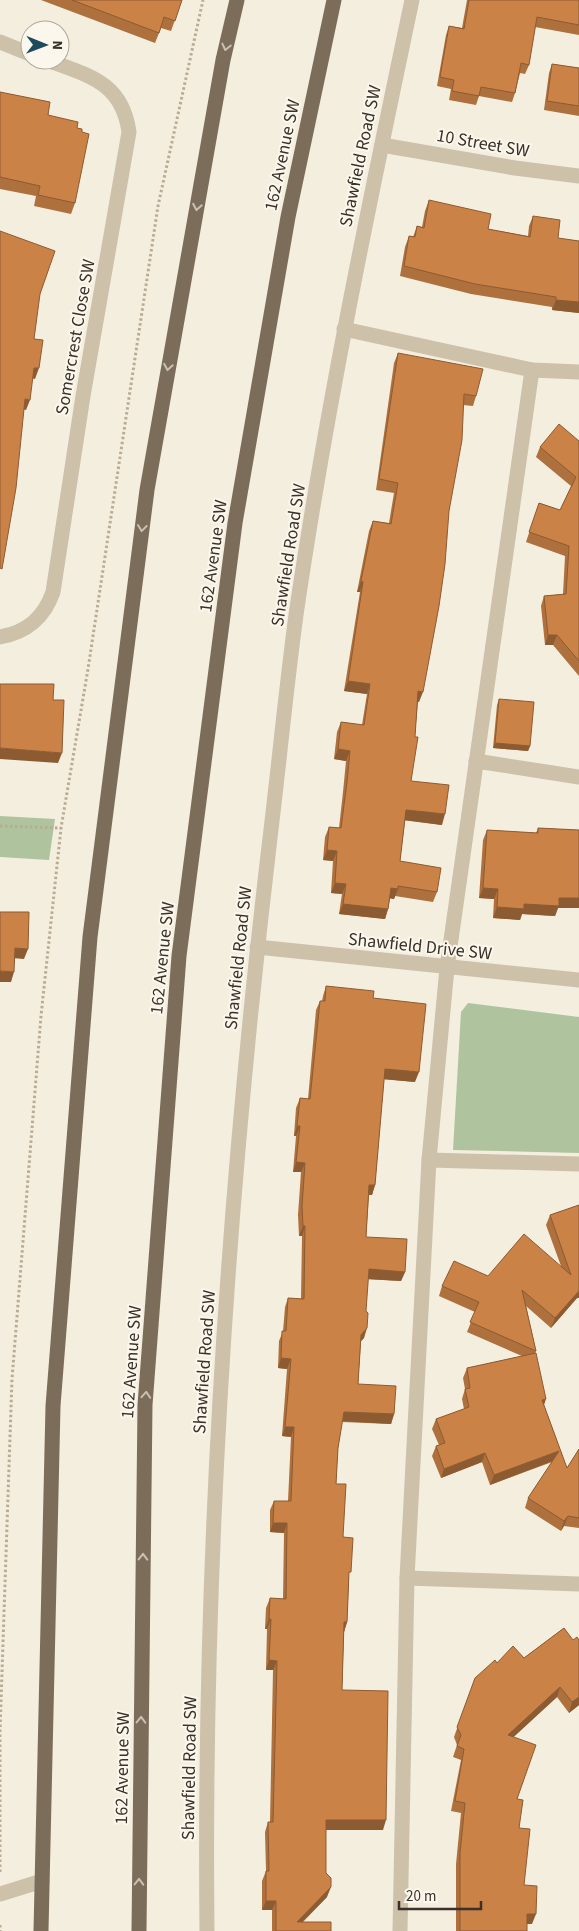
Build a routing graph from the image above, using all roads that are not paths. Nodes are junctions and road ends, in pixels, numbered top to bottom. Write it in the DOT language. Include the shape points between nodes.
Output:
graph roads {
  1 [pos="237,0"];
  2 [pos="334,0"];
  3 [pos="412,0"];
  4 [pos="0,42"];
  5 [pos="20,50"];
  6 [pos="70,69"];
  7 [pos="382,145"];
  8 [pos="579,176"];
  9 [pos="344,329"];
  10 [pos="532,370"];
  11 [pos="579,372"];
  12 [pos="0,637"];
  13 [pos="476,761"];
  14 [pos="579,777"];
  15 [pos="257,947"];
  16 [pos="447,968"];
  17 [pos="579,980"];
  18 [pos="429,1160"];
  19 [pos="579,1164"];
  20 [pos="407,1578"];
  21 [pos="579,1584"];
  22 [pos="42,1881"];
  23 [pos="0,1894"];
  24 [pos="41,1931"];
  25 [pos="139,1931"];
  26 [pos="207,1931"];
  27 [pos="400,1931"];
  1 -- 22 [label="main road, one-way" via="223,60 147,490 90,937 53,1406"];
  25 -- 2 [label="main road, 162 Avenue SW, one-way" via="145,1405 180,956 235,523 288,217"];
  3 -- 7 [label="street, Shawfield Road SW"];
  4 -- 5 [label="street"];
  6 -- 12 [label="street, Somercrest Close SW" via="91,77 116,94 126,113 130,132 82,396 53,592 48,607 38,620 17,633"];
  7 -- 8 [label="street, 10 Street SW"];
  7 -- 9 [label="street, Shawfield Road SW"];
  9 -- 10 [label="street"];
  9 -- 15 [label="street, Shawfield Road SW" via="296,616"];
  10 -- 11 [label="street"];
  10 -- 13 [label="street"];
  13 -- 14 [label="street"];
  13 -- 16 [label="street"];
  15 -- 16 [label="street, Shawfield Drive SW"];
  15 -- 26 [label="street, Shawfield Road SW" via="236,1167 214,1510 208,1663"];
  16 -- 17 [label="street, Shawfield Drive SW"];
  16 -- 18 [label="street"];
  18 -- 19 [label="street"];
  18 -- 20 [label="street"];
  20 -- 21 [label="street"];
  20 -- 27 [label="street"];
  22 -- 23 [label="street"];
  22 -- 24 [label="main road"];
}
